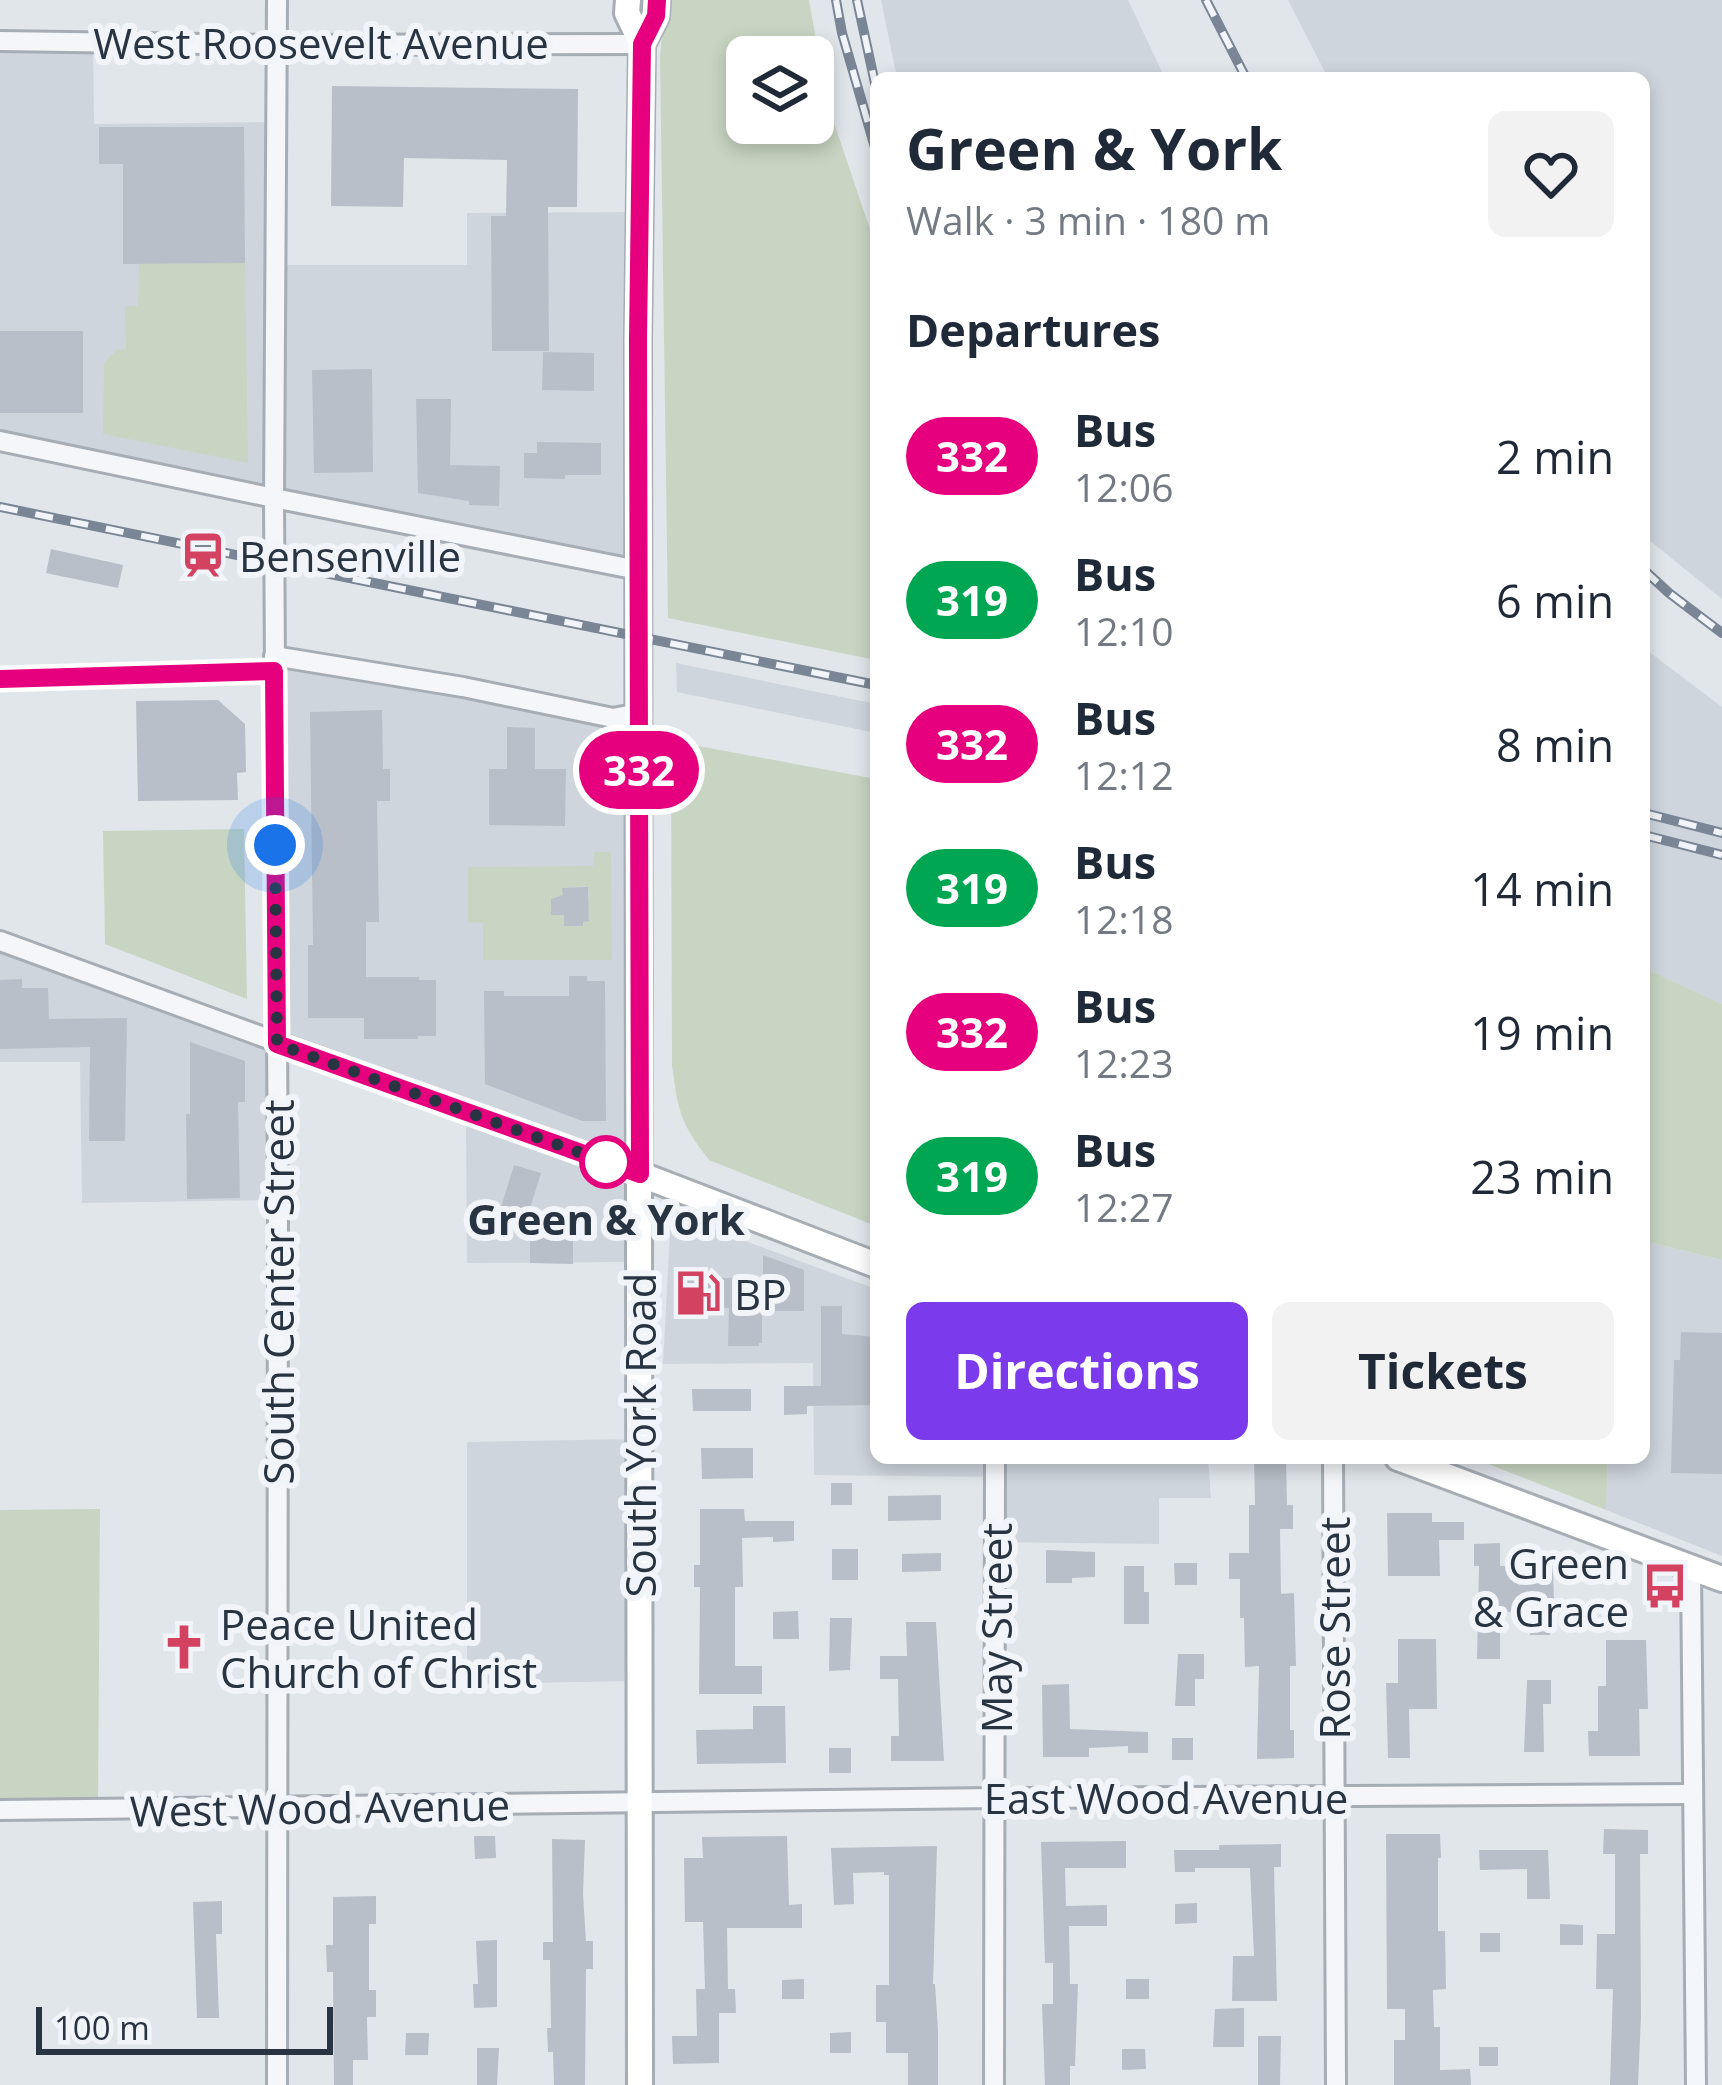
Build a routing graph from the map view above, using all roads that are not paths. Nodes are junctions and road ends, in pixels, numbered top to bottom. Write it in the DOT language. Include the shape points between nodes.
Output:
graph roads {
  1 [pos="277,0"];
  2 [pos="628,0"];
  3 [pos="657,0"];
  4 [pos="0,41"];
  5 [pos="642,44"];
  6 [pos="277,45"];
  7 [pos="0,441"];
  8 [pos="274,498"];
  9 [pos="638,569"];
  10 [pos="274,656"];
  11 [pos="639,713"];
  12 [pos="0,941"];
  13 [pos="277,1044"];
  14 [pos="640,1174"];
  15 [pos="870,1262"];
  16 [pos="995,1464"];
  17 [pos="1334,1464"];
  18 [pos="1415,1464"];
  19 [pos="1691,1568"];
  20 [pos="1722,1580"];
  21 [pos="1693,1794"];
  22 [pos="1333,1796"];
  23 [pos="994,1798"];
  24 [pos="640,1804"];
  25 [pos="276,1807"];
  26 [pos="0,1810"];
  27 [pos="277,2085"];
  28 [pos="640,2085"];
  29 [pos="994,2085"];
  30 [pos="1336,2085"];
  31 [pos="1696,2085"];
  1 -- 6 [label="street, South Center Street"];
  2 -- 5 [label="main road"];
  3 -- 5 [label="main road"];
  4 -- 6 [label="street, West Roosevelt Avenue"];
  5 -- 6 [label="street, West Roosevelt Avenue"];
  5 -- 9 [label="main road, South York Road"];
  6 -- 8 [label="street, South Center Street"];
  7 -- 8 [label="street"];
  8 -- 9 [label="street"];
  8 -- 10 [label="street, South Center Street"];
  9 -- 11 [label="main road, South York Road"];
  10 -- 11 [label="street" via="613,718"];
  10 -- 13 [label="street, South Center Street"];
  11 -- 14 [label="main road, South York Road"];
  12 -- 13 [label="street"];
  13 -- 14 [label="street"];
  13 -- 25 [label="street, South Center Street"];
  14 -- 15 [label="main road"];
  14 -- 24 [label="main road, South York Road"];
  16 -- 23 [label="street, May Street"];
  17 -- 22 [label="street, Rose Street"];
  18 -- 19 [label="main road"];
  19 -- 20 [label="main road"];
  19 -- 21 [label="street"];
  21 -- 22 [label="street, East Wood Avenue"];
  21 -- 31 [label="street"];
  22 -- 23 [label="street, East Wood Avenue"];
  22 -- 30 [label="street, Rose Street"];
  23 -- 24 [label="street, East Wood Avenue"];
  23 -- 29 [label="street, May Street"];
  24 -- 25 [label="street, West Wood Avenue"];
  24 -- 28 [label="main road, South York Road"];
  25 -- 26 [label="street, West Wood Avenue"];
  25 -- 27 [label="street, South Center Street"];
}
